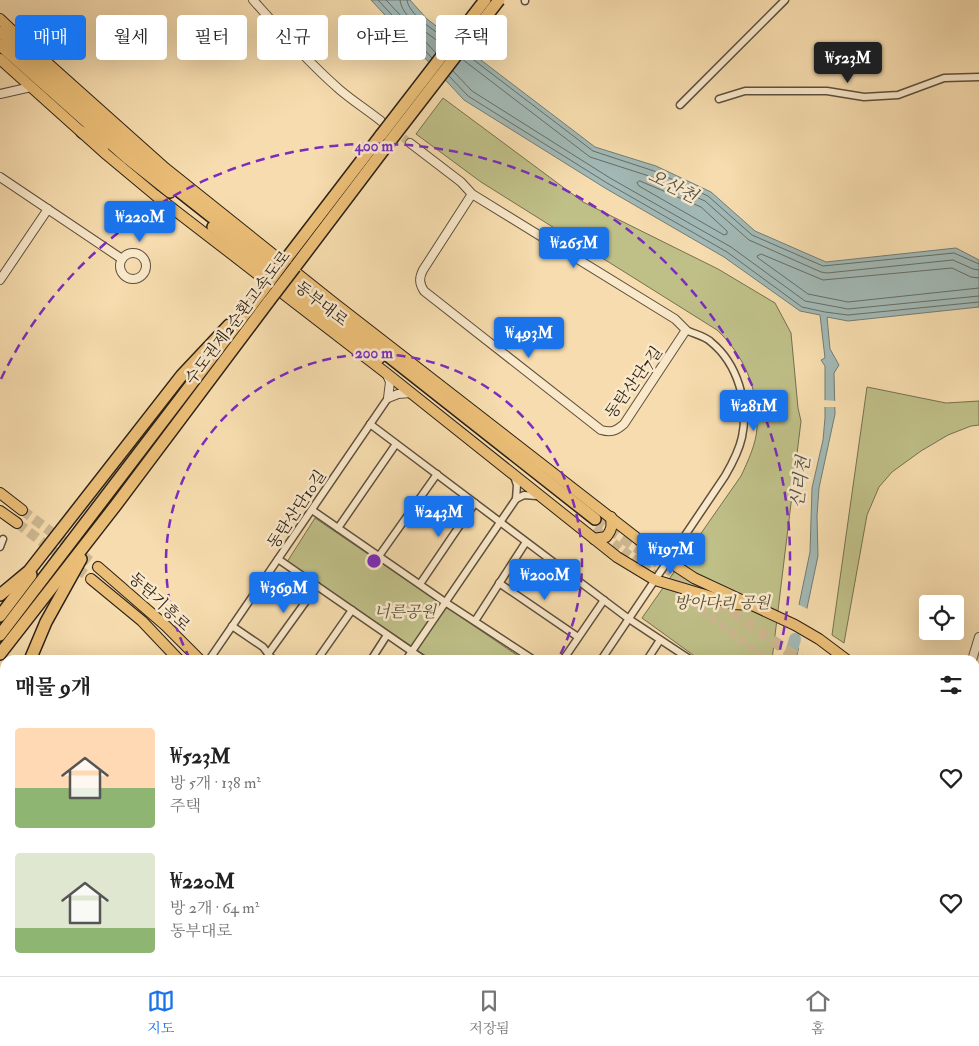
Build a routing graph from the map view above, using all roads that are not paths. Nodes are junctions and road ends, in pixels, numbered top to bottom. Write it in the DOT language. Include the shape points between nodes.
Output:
graph roads {
  1 [pos="253,0"];
  2 [pos="485,0"];
  3 [pos="500,0"];
  4 [pos="785,0"];
  5 [pos="0,20"];
  6 [pos="0,32"];
  7 [pos="15,33"];
  8 [pos="0,45"];
  9 [pos="0,59"];
  10 [pos="40,60"];
  11 [pos="45,60"];
  12 [pos="979,77"];
  13 [pos="30,87"];
  14 [pos="0,94"];
  15 [pos="719,99"];
  16 [pos="680,105"];
  17 [pos="381,121"];
  18 [pos="82,132"];
  19 [pos="385,140"];
  20 [pos="410,143"];
  21 [pos="126,157"];
  22 [pos="145,161"];
  23 [pos="0,176"];
  24 [pos="472,194"];
  25 [pos="48,209"];
  26 [pos="122,259"];
  27 [pos="0,280"];
  28 [pos="260,294"];
  29 [pos="686,330"];
  30 [pos="386,373"];
  31 [pos="411,393"];
  32 [pos="388,398"];
  33 [pos="370,424"];
  34 [pos="396,444"];
  35 [pos="437,474"];
  36 [pos="514,475"];
  37 [pos="0,493"];
  38 [pos="542,497"];
  39 [pos="516,499"];
  40 [pos="476,504"];
  41 [pos="116,505"];
  42 [pos="22,510"];
  43 [pos="312,510"];
  44 [pos="0,511"];
  45 [pos="611,517"];
  46 [pos="500,522"];
  47 [pos="17,523"];
  48 [pos="338,528"];
  49 [pos="595,529"];
  50 [pos="3,539"];
  51 [pos="55,541"];
  52 [pos="526,542"];
  53 [pos="0,547"];
  54 [pos="379,556"];
  55 [pos="278,559"];
  56 [pos="667,561"];
  57 [pos="98,567"];
  58 [pos="91,579"];
  59 [pos="655,580"];
  60 [pos="499,583"];
  61 [pos="420,584"];
  62 [pos="317,586"];
  63 [pos="0,595"];
  64 [pos="604,600"];
  65 [pos="445,602"];
  66 [pos="750,605"];
  67 [pos="352,610"];
  68 [pos="0,616"];
  69 [pos="629,619"];
  70 [pos="475,621"];
  71 [pos="232,626"];
  72 [pos="0,635"];
  73 [pos="387,635"];
  74 [pos="578,637"];
  75 [pos="979,637"];
  76 [pos="660,640"];
  77 [pos="411,652"];
  78 [pos="0,654"];
  79 [pos="268,654"];
  80 [pos="32,655"];
  81 [pos="174,655"];
  82 [pos="195,655"];
  83 [pos="213,655"];
  84 [pos="320,655"];
  85 [pos="374,655"];
  86 [pos="409,655"];
  87 [pos="416,655"];
  88 [pos="526,655"];
  89 [pos="566,655"];
  90 [pos="604,655"];
  91 [pos="650,655"];
  92 [pos="683,655"];
  93 [pos="840,655"];
  94 [pos="974,655"];
  1 -- 17 [label="street" via="325,76"];
  2 -- 19 [label="highway, 수도권제2순환고속도로, bridge"];
  3 -- 19 [label="highway, 수도권제2순환고속도로, bridge"];
  4 -- 16 [label="street"];
  5 -- 7 [label="main road"];
  6 -- 22 [label="highway, 동부대로"];
  8 -- 21 [label="highway, 동부대로"];
  9 -- 13 [label="main road, 동부대로"];
  10 -- 22 [label="highway" via="96,109"];
  11 -- 45 [label="main road" via="165,168"];
  12 -- 15 [label="street" via="944,78 889,95 864,97 827,90 745,91"];
  13 -- 14 [label="street"];
  13 -- 18 [label="main road, 동부대로"];
  18 -- 21 [label="highway"];
  18 -- 30 [label="main road, 동부대로" via="155,195"];
  19 -- 28 [label="highway, 수도권제2순환고속도로, bridge"];
  19 -- 41 [label="highway, 수도권제2순환고속도로, bridge" via="270,301"];
  20 -- 24 [label="street"];
  21 -- 49 [label="highway, 동부대로"];
  22 -- 49 [label="highway, 동부대로"];
  23 -- 25 [label="street"];
  24 -- 29 [label="street" via="675,319"];
  24 -- 29 [label="street, 동탄산단7길" via="423,270 420,284 424,291 601,430 616,431 624,424"];
  25 -- 26 [label="street"];
  25 -- 27 [label="street"];
  28 -- 51 [label="highway" via="187,368"];
  28 -- 72 [label="highway, 수도권제2순환고속도로"];
  29 -- 56 [label="street" via="710,341 730,364 741,391 744,424 729,470"];
  30 -- 31 [label="main road, 동부대로"];
  30 -- 32 [label="street" via="390,382"];
  31 -- 32 [label="street"];
  31 -- 36 [label="main road, 동부대로"];
  32 -- 33 [label="street, 동탄산단10길"];
  33 -- 34 [label="street"];
  33 -- 43 [label="street, 동탄산단10길"];
  34 -- 35 [label="street"];
  34 -- 48 [label="street"];
  35 -- 40 [label="street"];
  35 -- 54 [label="street"];
  36 -- 38 [label="main road, 동부대로"];
  36 -- 39 [label="street"];
  37 -- 42 [label="main road"];
  38 -- 39 [label="street" via="532,494"];
  38 -- 49 [label="main road, 동부대로"];
  39 -- 46 [label="street"];
  40 -- 46 [label="street"];
  40 -- 61 [label="street"];
  41 -- 78 [label="highway, 수도권제2순환고속도로"];
  41 -- 80 [label="highway" via="64,589"];
  43 -- 48 [label="street"];
  43 -- 55 [label="street, 동탄산단10길"];
  44 -- 47 [label="main road"];
  45 -- 49 [label="main road" via="612,527 606,537"];
  45 -- 56 [label="main road"];
  46 -- 52 [label="street"];
  46 -- 65 [label="street"];
  48 -- 54 [label="street"];
  49 -- 59 [label="main road, 동부대로" via="617,557"];
  50 -- 53 [label="street"];
  51 -- 63 [label="highway" via="29,571"];
  51 -- 68 [label="highway"];
  52 -- 60 [label="street"];
  52 -- 64 [label="street"];
  54 -- 61 [label="street"];
  55 -- 62 [label="street"];
  55 -- 71 [label="street, 동탄산단10길"];
  56 -- 59 [label="street"];
  56 -- 66 [label="main road"];
  57 -- 82 [label="main road, 동탄기흥로"];
  58 -- 81 [label="main road, 동탄기흥로" via="142,621"];
  59 -- 66 [label="main road, 동부대로" via="735,604"];
  59 -- 69 [label="street"];
  60 -- 70 [label="street"];
  60 -- 74 [label="street"];
  61 -- 65 [label="street"];
  62 -- 67 [label="street"];
  62 -- 79 [label="street"];
  64 -- 69 [label="street"];
  64 -- 74 [label="street"];
  65 -- 70 [label="street"];
  65 -- 77 [label="street"];
  66 -- 93 [label="main road" via="819,639"];
  67 -- 73 [label="street"];
  67 -- 84 [label="street"];
  69 -- 76 [label="street"];
  69 -- 90 [label="street"];
  70 -- 88 [label="street"];
  71 -- 79 [label="street"];
  71 -- 83 [label="street, 동탄산단10길"];
  73 -- 77 [label="street"];
  73 -- 85 [label="street"];
  74 -- 89 [label="street"];
  75 -- 94 [label="street"];
  76 -- 91 [label="street"];
  76 -- 92 [label="street"];
  77 -- 86 [label="street"];
  77 -- 87 [label="street"];
}
